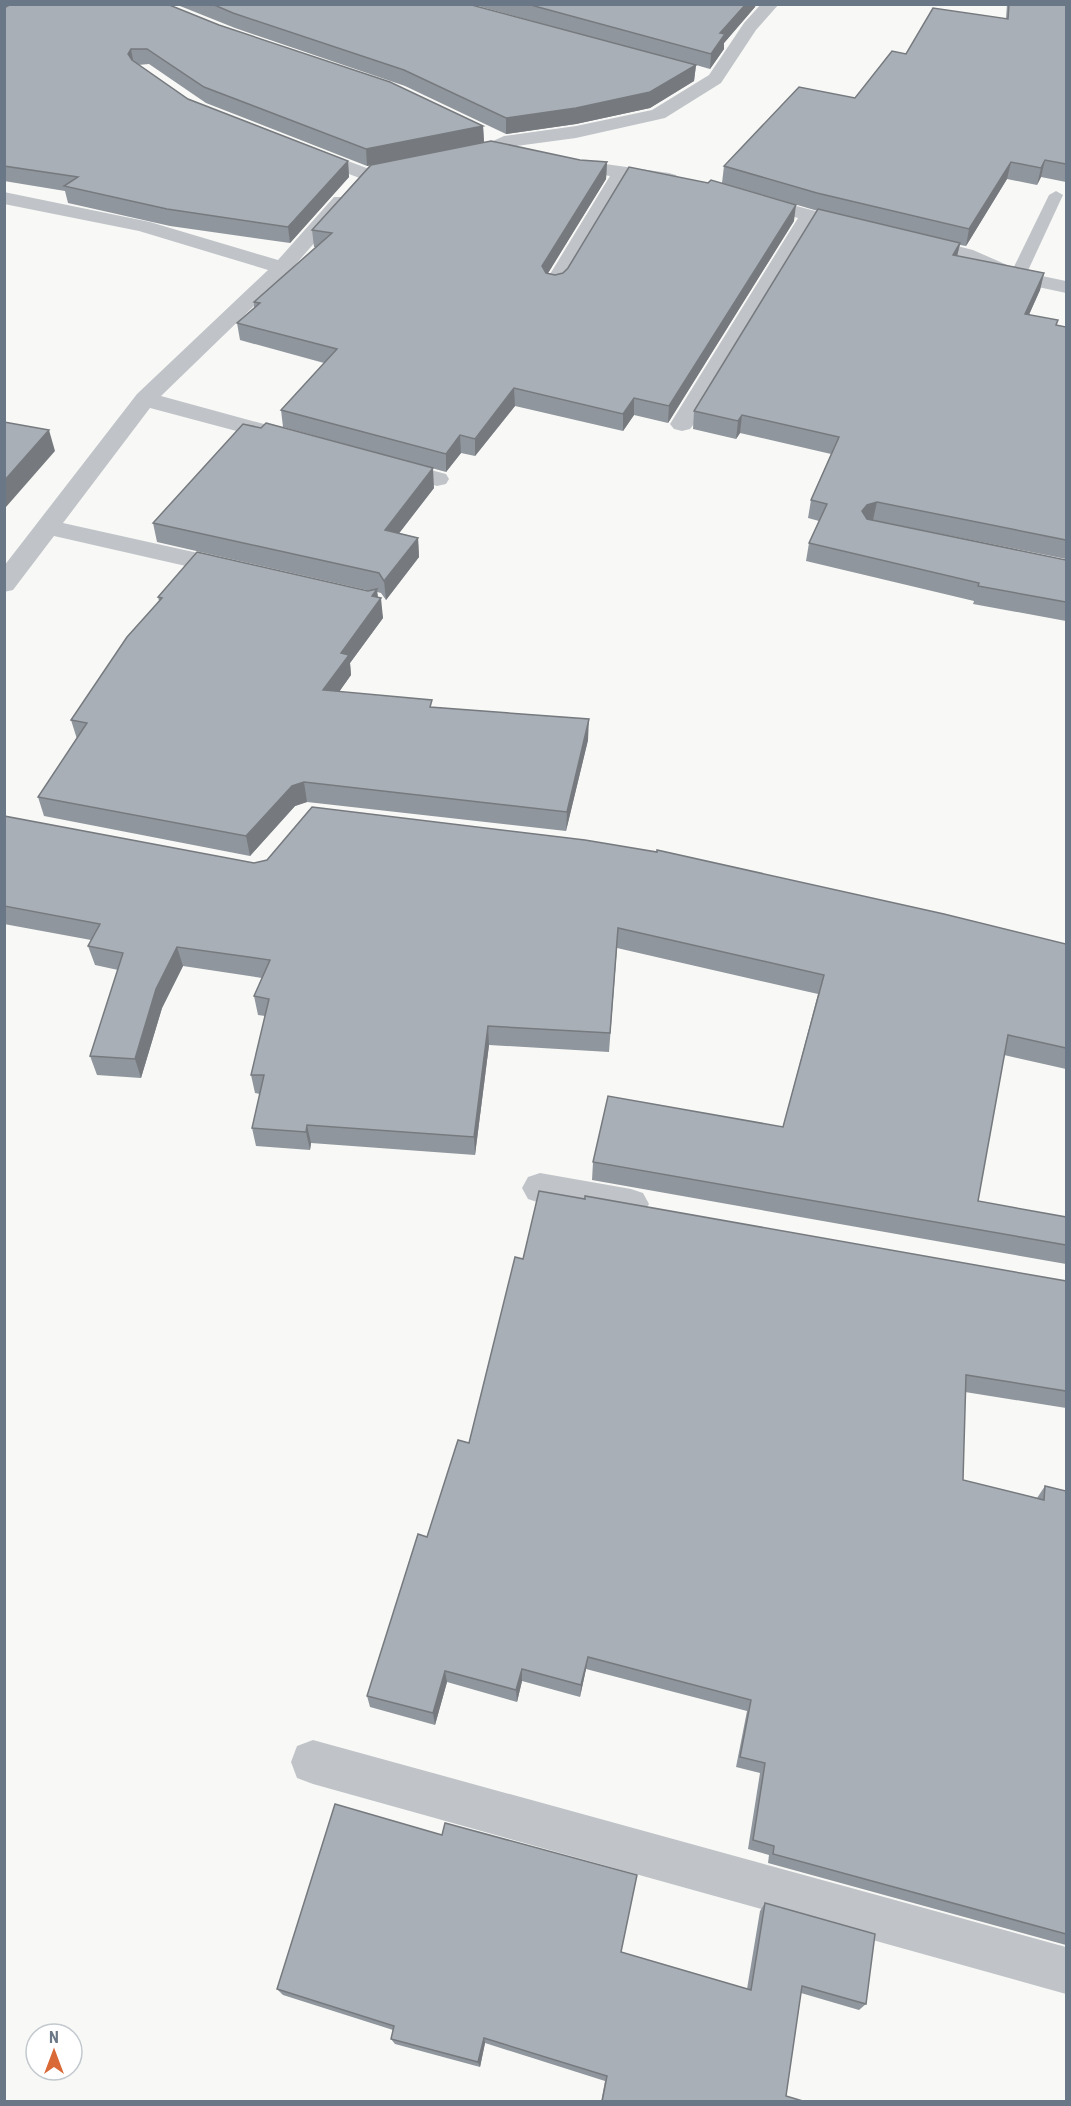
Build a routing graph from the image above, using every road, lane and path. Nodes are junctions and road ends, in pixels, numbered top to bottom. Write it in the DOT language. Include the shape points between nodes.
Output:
graph roads {
  1 [pos="771,4"];
  2 [pos="692,73"];
  3 [pos="715,79"];
  4 [pos="492,141"];
  5 [pos="287,144"];
  6 [pos="444,159"];
  7 [pos="388,170"];
  8 [pos="622,173"];
  9 [pos="365,174"];
  10 [pos="687,182"];
  11 [pos="732,194"];
  12 [pos="1056,195"];
  13 [pos="4,198"];
  14 [pos="809,217"];
  15 [pos="876,233"];
  16 [pos="899,238"];
  17 [pos="282,268"];
  18 [pos="1017,277"];
  19 [pos="555,284"];
  20 [pos="1066,287"];
  21 [pos="145,399"];
  22 [pos="682,424"];
  23 [pos="302,442"];
  24 [pos="370,461"];
  25 [pos="437,479"];
  26 [pos="48,527"];
  27 [pos="256,574"];
  28 [pos="4,584"];
  29 [pos="540,1188"];
  30 [pos="657,1209"];
  31 [pos="313,1762"];
  32 [pos="1066,1971"];
  1 -- 3 [label="street" via="750,27"];
  2 -- 3 [label="street"];
  3 -- 4 [label="street" via="657,114 576,132"];
  4 -- 6 [label="street"];
  4 -- 8 [label="street" via="540,160"];
  5 -- 9 [label="street"];
  7 -- 9 [label="street"];
  8 -- 10 [label="street"];
  8 -- 19 [label="street"];
  9 -- 17 [label="street"];
  11 -- 14 [label="street"];
  12 -- 18 [label="lane"];
  13 -- 17 [label="street" via="143,226"];
  14 -- 15 [label="street"];
  14 -- 22 [label="street"];
  16 -- 18 [label="street" via="966,254"];
  17 -- 21 [label="street"];
  18 -- 20 [label="street"];
  21 -- 23 [label="street"];
  21 -- 26 [label="street"];
  24 -- 25 [label="street"];
  26 -- 27 [label="street"];
  26 -- 28 [label="street"];
  29 -- 30 [label="street"];
  31 -- 32 [label="street"];
}
